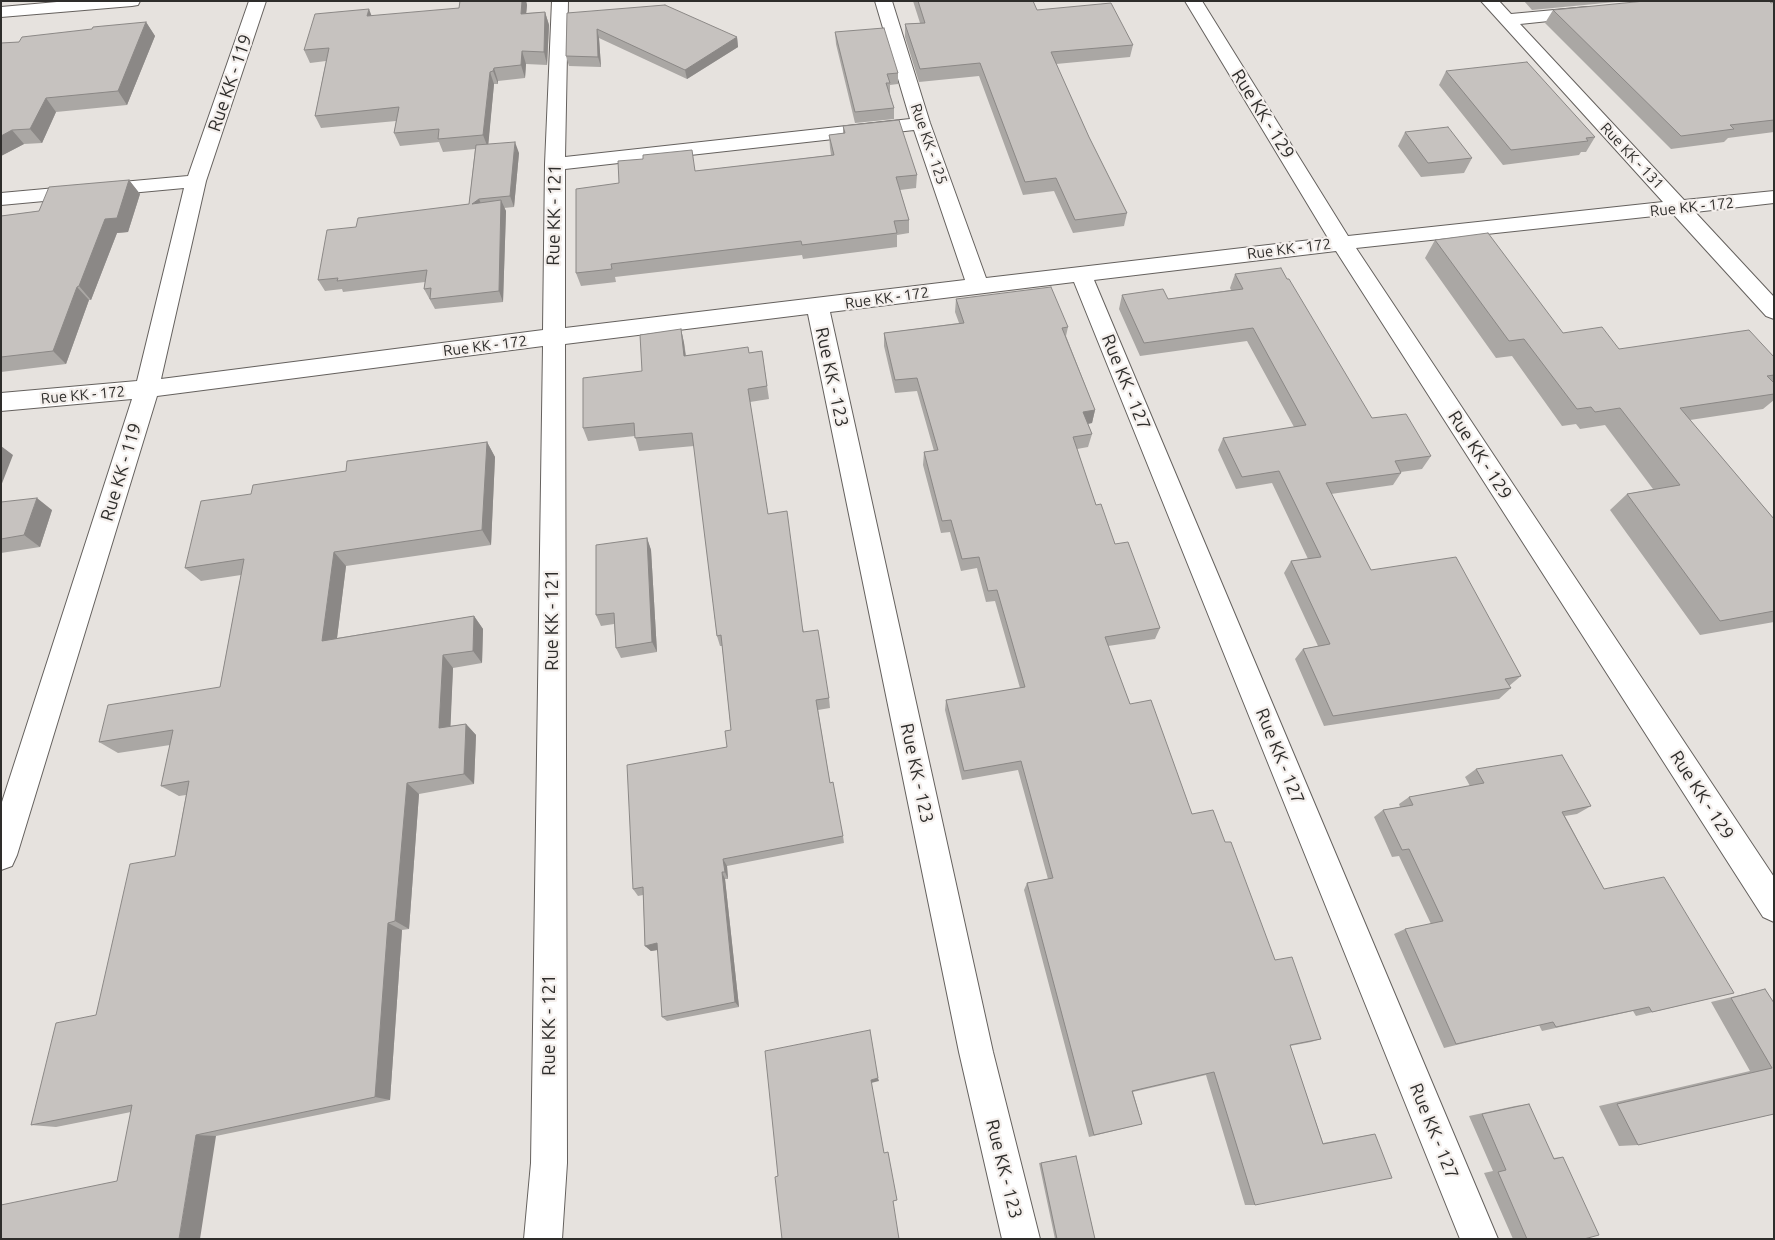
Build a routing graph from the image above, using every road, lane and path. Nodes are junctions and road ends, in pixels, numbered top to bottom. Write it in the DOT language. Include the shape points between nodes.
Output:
graph roads {
  1 [pos="132,1"];
  2 [pos="258,1"];
  3 [pos="560,1"];
  4 [pos="883,1"];
  5 [pos="1193,1"];
  6 [pos="1488,1"];
  7 [pos="1604,10"];
  8 [pos="1,12"];
  9 [pos="1506,20"];
  10 [pos="921,122"];
  11 [pos="555,164"];
  12 [pos="196,181"];
  13 [pos="1774,197"];
  14 [pos="1,199"];
  15 [pos="1680,208"];
  16 [pos="1342,243"];
  17 [pos="1081,274"];
  18 [pos="978,286"];
  19 [pos="818,307"];
  20 [pos="1774,311"];
  21 [pos="553,337"];
  22 [pos="147,389"];
  23 [pos="1,402"];
  24 [pos="1,855"];
  25 [pos="1774,906"];
  26 [pos="543,1239"];
  27 [pos="1021,1239"];
  28 [pos="1479,1239"];
  1 -- 8 [label="street"];
  2 -- 12 [label="street, Rue KK - 119"];
  3 -- 11 [label="street, Rue KK - 121"];
  4 -- 10 [label="street, Rue KK - 125"];
  5 -- 16 [label="street, Rue KK - 129"];
  6 -- 9 [label="street, Rue KK - 131"];
  7 -- 9 [label="street"];
  9 -- 15 [label="street, Rue KK - 131"];
  10 -- 11 [label="street"];
  10 -- 18 [label="street, Rue KK - 125"];
  11 -- 21 [label="street, Rue KK - 121"];
  12 -- 14 [label="street"];
  12 -- 22 [label="street, Rue KK - 119"];
  13 -- 15 [label="street, Rue KK - 172"];
  15 -- 16 [label="street, Rue KK - 172"];
  15 -- 20 [label="street, Rue KK - 131"];
  16 -- 17 [label="street, Rue KK - 172"];
  16 -- 25 [label="street, Rue KK - 129"];
  17 -- 18 [label="street, Rue KK - 172"];
  17 -- 28 [label="street, Rue KK - 127"];
  18 -- 19 [label="street, Rue KK - 172"];
  19 -- 21 [label="street, Rue KK - 172"];
  19 -- 27 [label="street, Rue KK - 123" via="974,1043"];
  21 -- 22 [label="street, Rue KK - 172"];
  21 -- 26 [label="street, Rue KK - 121" via="549,1153"];
  22 -- 23 [label="street, Rue KK - 172"];
  22 -- 24 [label="street, Rue KK - 119"];
}
